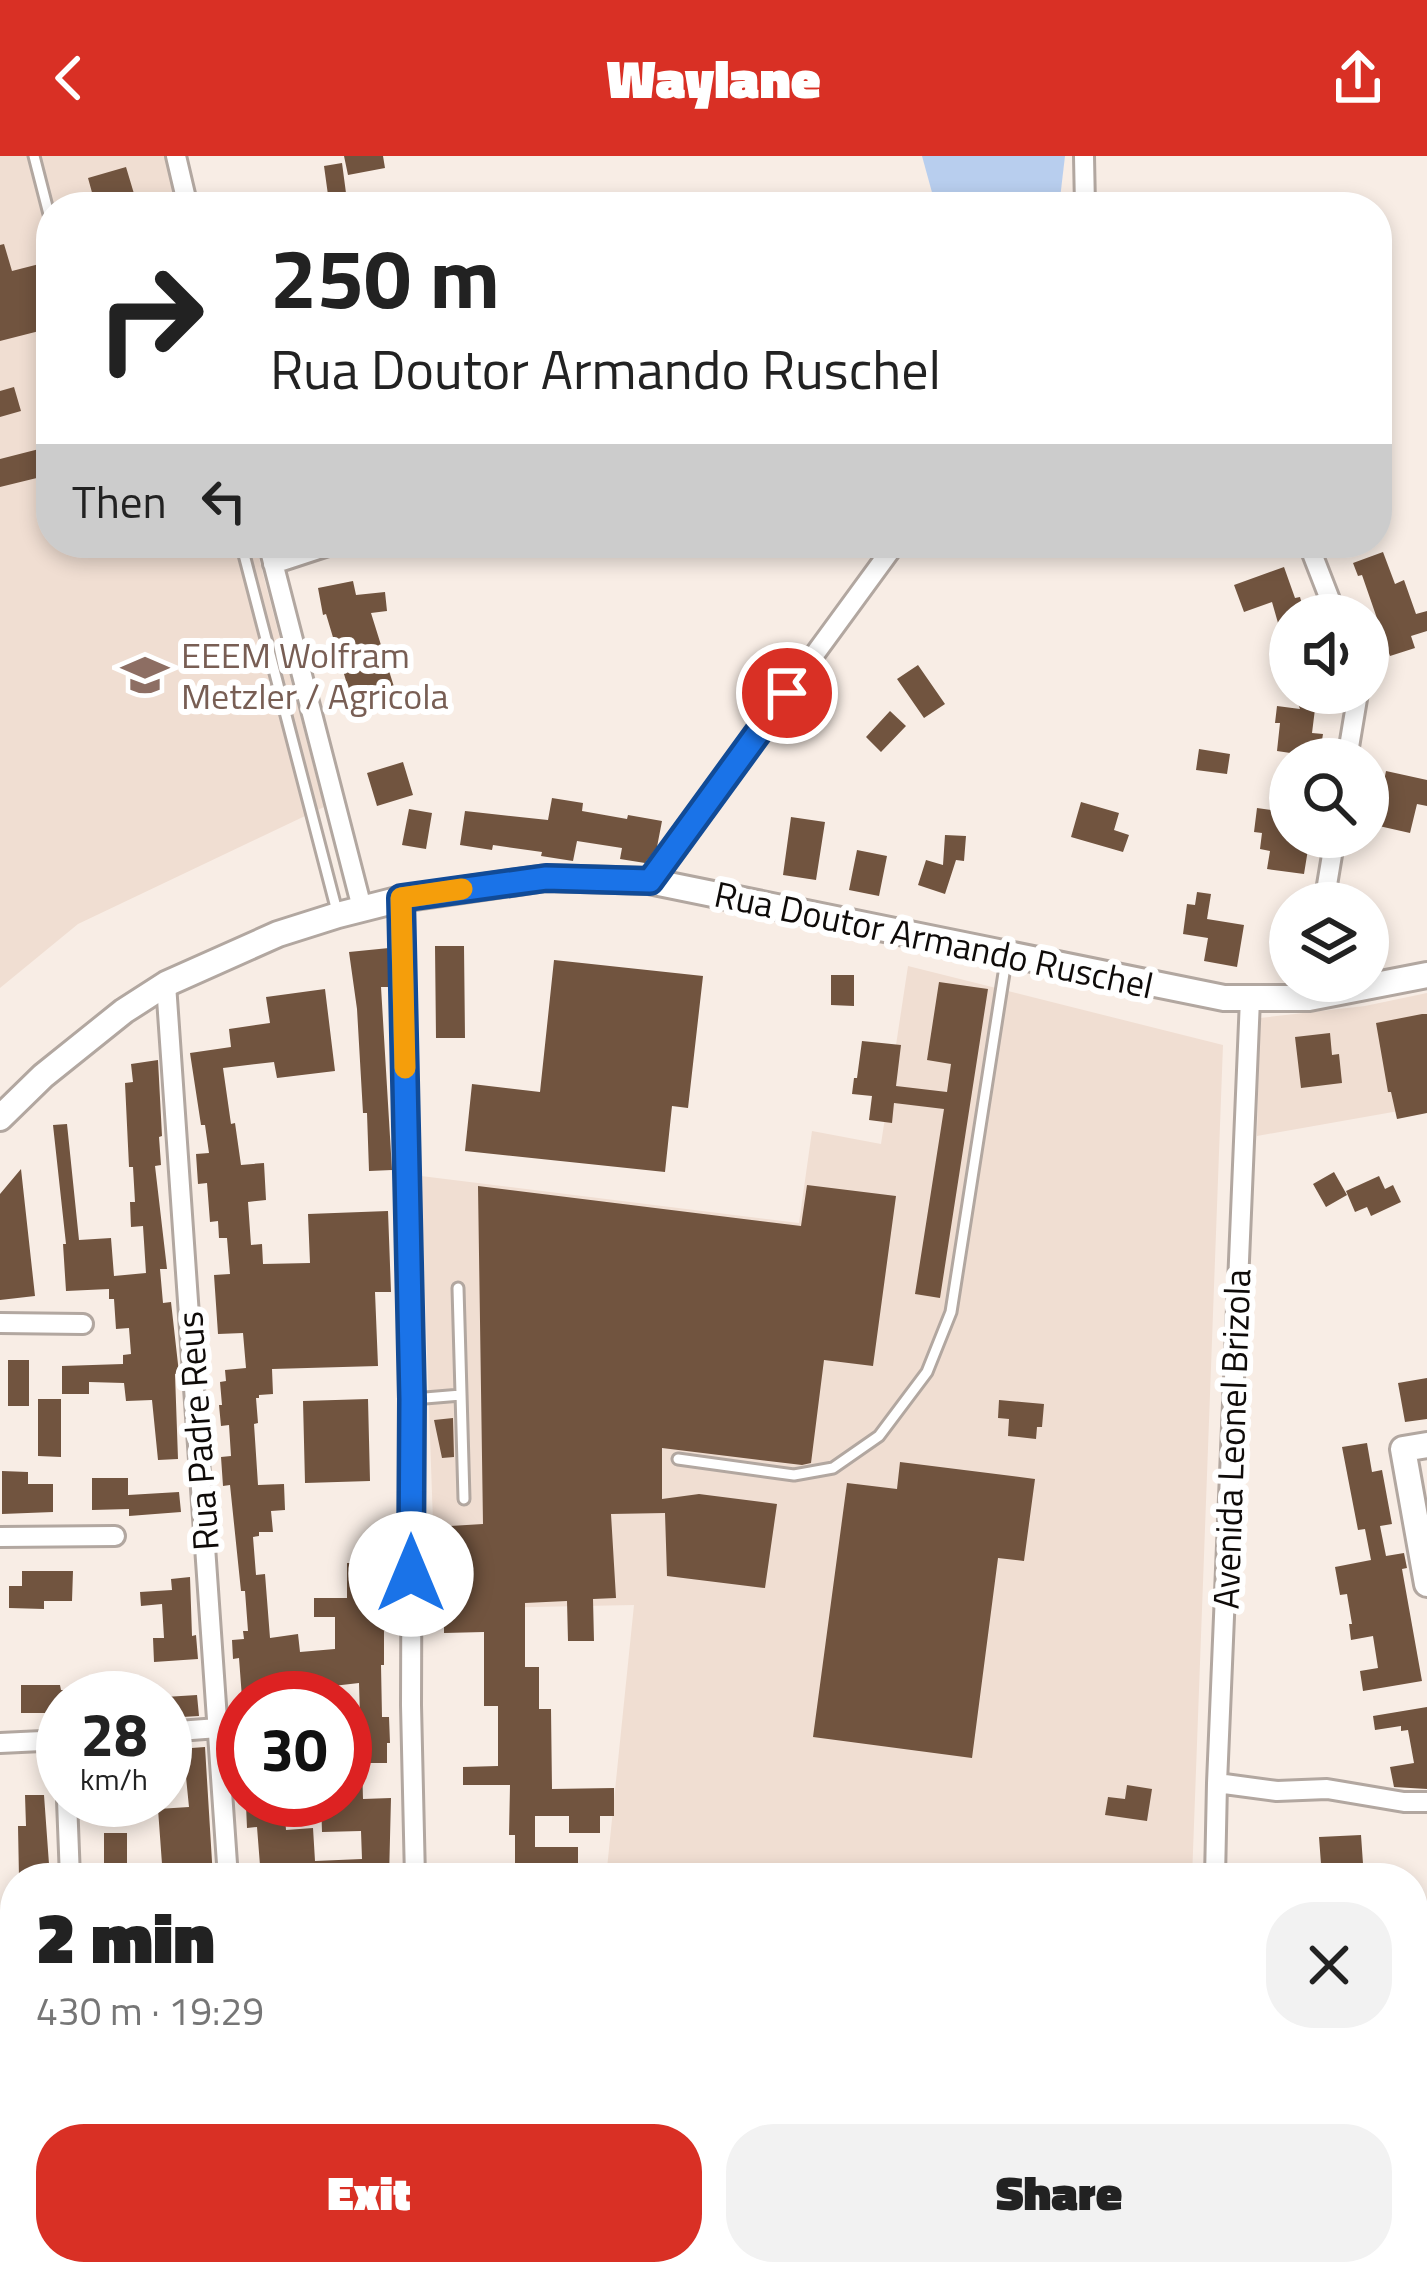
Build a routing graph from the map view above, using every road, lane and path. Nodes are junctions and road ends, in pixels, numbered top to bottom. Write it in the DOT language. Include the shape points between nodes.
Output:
graph roads {
  1 [pos="34,156"];
  2 [pos="176,156"];
  3 [pos="1084,156"];
  4 [pos="43,192"];
  5 [pos="184,192"];
  6 [pos="1084,192"];
  7 [pos="245,558"];
  8 [pos="272,558"];
  9 [pos="291,558"];
  10 [pos="885,558"];
  11 [pos="1314,558"];
  12 [pos="273,564"];
  13 [pos="1328,594"];
  14 [pos="650,881"];
  15 [pos="401,898"];
  16 [pos="350,912"];
  17 [pos="1006,954"];
  18 [pos="1427,975"];
  19 [pos="1389,980"];
  20 [pos="166,984"];
  21 [pos="1269,996"];
  22 [pos="1250,999"];
  23 [pos="0,1118"];
  24 [pos="458,1288"];
  25 [pos="0,1323"];
  26 [pos="83,1324"];
  27 [pos="461,1395"];
  28 [pos="412,1399"];
  29 [pos="1427,1445"];
  30 [pos="678,1460"];
  31 [pos="464,1499"];
  32 [pos="115,1536"];
  33 [pos="0,1537"];
  34 [pos="1427,1584"];
  35 [pos="216,1699"];
  36 [pos="36,1741"];
  37 [pos="0,1743"];
  38 [pos="1216,1783"];
  39 [pos="1427,1802"];
  40 [pos="68,1827"];
  41 [pos="225,1827"];
  42 [pos="69,1863"];
  43 [pos="227,1863"];
  44 [pos="415,1863"];
  45 [pos="1215,1863"];
  1 -- 4 [label="lane"];
  2 -- 5 [label="street"];
  3 -- 6 [label="street"];
  7 -- 16 [label="lane"];
  8 -- 12 [label="street"];
  9 -- 12 [label="street"];
  10 -- 14 [label="street"];
  11 -- 13 [label="street"];
  12 -- 16 [label="street"];
  14 -- 15 [label="main road, Rua Doutor Armando Ruschel" via="546,878"];
  14 -- 17 [label="main road, Rua Doutor Armando Ruschel"];
  15 -- 16 [label="main road, Rua Doutor Armando Ruschel"];
  15 -- 28 [label="street"];
  16 -- 20 [label="main road, Rua Doutor Armando Ruschel"];
  17 -- 22 [label="main road, Rua Doutor Armando Ruschel"];
  17 -- 30 [label="lane" via="951,1312 927,1372 879,1436 833,1468 794,1475"];
  18 -- 19 [label="main road, Rua Doutor Armando Ruschel"];
  20 -- 23 [label="main road, Rua Doutor Armando Ruschel"];
  20 -- 35 [label="street, Rua Padre Reus"];
  21 -- 22 [label="main road, Rua Doutor Armando Ruschel"];
  22 -- 38 [label="street, Avenida Leonel Brizola"];
  24 -- 27 [label="lane"];
  25 -- 26 [label="street"];
  27 -- 28 [label="lane"];
  27 -- 31 [label="lane"];
  28 -- 44 [label="street"];
  29 -- 34 [label="main road" via="1403,1449"];
  32 -- 33 [label="street"];
  36 -- 37 [label="street"];
  38 -- 39 [label="street"];
  38 -- 45 [label="street, Avenida Leonel Brizola"];
  40 -- 42 [label="street"];
  41 -- 43 [label="street, Rua Padre Reus"];
}
